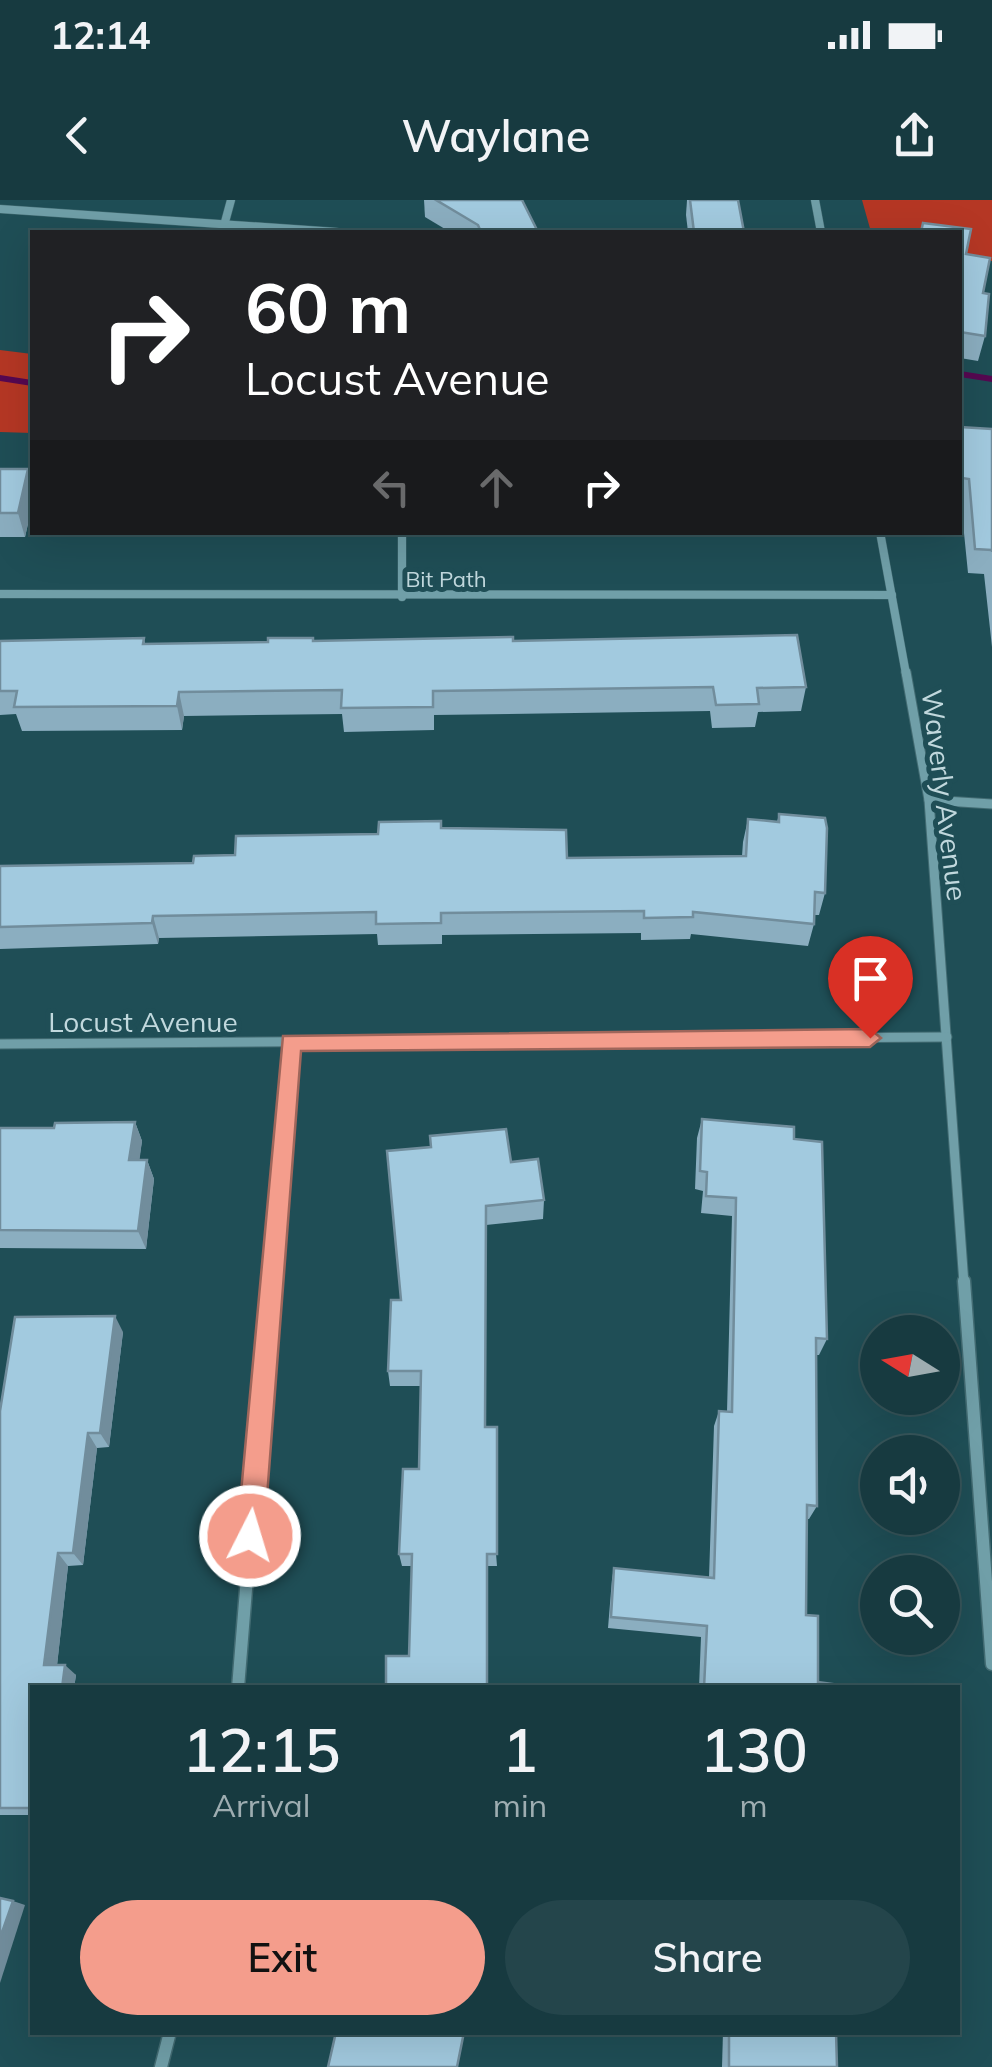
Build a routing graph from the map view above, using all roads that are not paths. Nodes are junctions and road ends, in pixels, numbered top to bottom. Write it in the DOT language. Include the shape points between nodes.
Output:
graph roads {
  1 [pos="231,200"];
  2 [pos="814,200"];
  3 [pos="0,209"];
  4 [pos="225,222"];
  5 [pos="315,230"];
  6 [pos="821,230"];
  7 [pos="402,535"];
  8 [pos="881,535"];
  9 [pos="0,594"];
  10 [pos="892,595"];
  11 [pos="402,597"];
  12 [pos="929,800"];
  13 [pos="992,804"];
  14 [pos="947,1037"];
  15 [pos="291,1042"];
  16 [pos="0,1044"];
  17 [pos="992,1664"];
  18 [pos="238,1685"];
  19 [pos="169,2035"];
  20 [pos="161,2067"];
  1 -- 4 [label="street"];
  2 -- 6 [label="street"];
  3 -- 4 [label="street"];
  4 -- 5 [label="street"];
  7 -- 11 [label="street"];
  8 -- 10 [label="street, Waverly Avenue"];
  9 -- 11 [label="street, Bit Path"];
  10 -- 11 [label="street, Bit Path"];
  10 -- 12 [label="street, Waverly Avenue"];
  12 -- 13 [label="street"];
  12 -- 14 [label="street, Waverly Avenue"];
  14 -- 15 [label="street, Locust Avenue"];
  14 -- 17 [label="street, Waverly Avenue"];
  15 -- 16 [label="street, Locust Avenue"];
  15 -- 18 [label="street"];
  19 -- 20 [label="street"];
}
